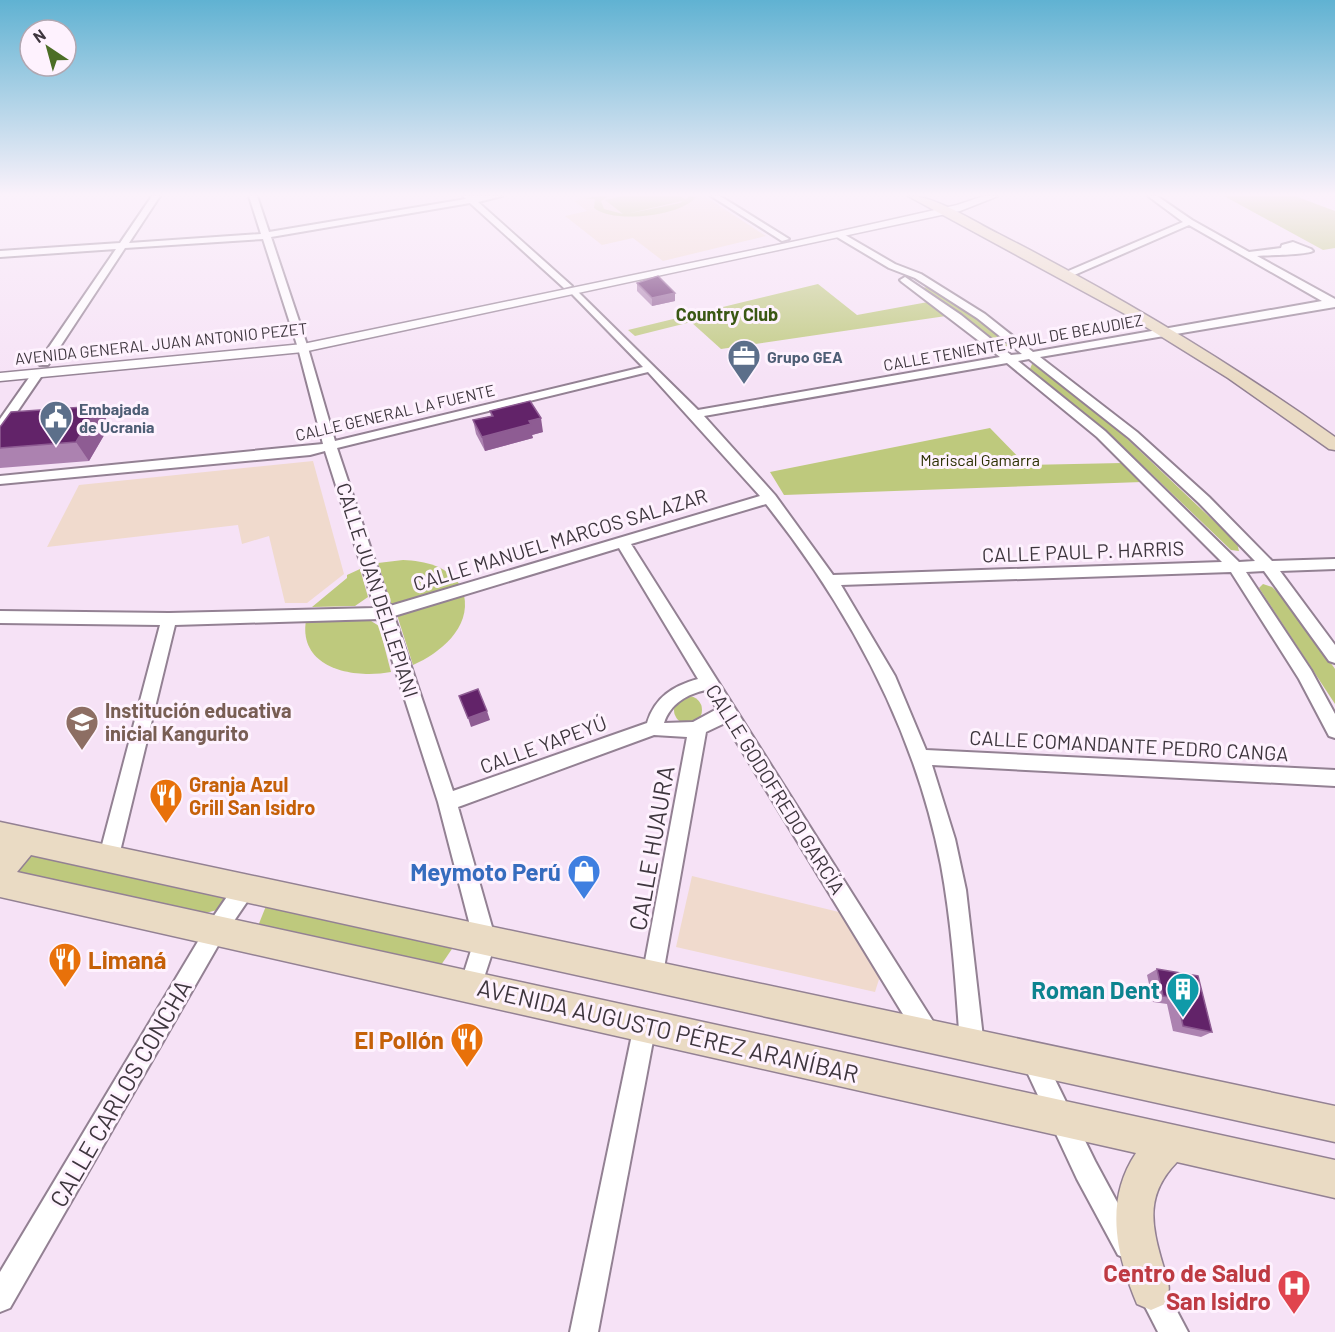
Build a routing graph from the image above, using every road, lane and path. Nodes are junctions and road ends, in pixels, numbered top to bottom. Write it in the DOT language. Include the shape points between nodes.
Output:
graph roads {
  1 [pos="114,258"];
  2 [pos="273,258"];
  3 [pos="537,258"];
  4 [pos="703,258"];
  5 [pos="725,258"];
  6 [pos="879,258"];
  7 [pos="1041,258"];
  8 [pos="1061,258"];
  9 [pos="1106,258"];
  10 [pos="1252,258"];
  11 [pos="892,266"];
  12 [pos="1083,268"];
  13 [pos="1069,274"];
  14 [pos="1102,278"];
  15 [pos="934,286"];
  16 [pos="571,289"];
  17 [pos="918,289"];
  18 [pos="1334,303"];
  19 [pos="1169,324"];
  20 [pos="1190,328"];
  21 [pos="302,345"];
  22 [pos="1034,355"];
  23 [pos="1010,359"];
  24 [pos="0,366"];
  25 [pos="40,368"];
  26 [pos="651,368"];
  27 [pos="0,377"];
  28 [pos="696,414"];
  29 [pos="1335,426"];
  30 [pos="0,428"];
  31 [pos="1335,445"];
  32 [pos="330,446"];
  33 [pos="0,480"];
  34 [pos="770,498"];
  35 [pos="623,543"];
  36 [pos="1335,564"];
  37 [pos="1268,566"];
  38 [pos="1235,567"];
  39 [pos="832,580"];
  40 [pos="386,613"];
  41 [pos="0,617"];
  42 [pos="169,620"];
  43 [pos="1335,657"];
  44 [pos="710,683"];
  45 [pos="728,711"];
  46 [pos="654,728"];
  47 [pos="698,728"];
  48 [pos="1335,732"];
  49 [pos="921,757"];
  50 [pos="1335,778"];
  51 [pos="447,802"];
  52 [pos="12,838"];
  53 [pos="108,860"];
  54 [pos="0,871"];
  55 [pos="0,883"];
  56 [pos="244,889"];
  57 [pos="216,930"];
  58 [pos="485,941"];
  59 [pos="653,977"];
  60 [pos="471,985"];
  61 [pos="645,1025"];
  62 [pos="929,1036"];
  63 [pos="972,1046"];
  64 [pos="1034,1059"];
  65 [pos="1062,1118"];
  66 [pos="1335,1124"];
  67 [pos="1171,1142"];
  68 [pos="1335,1179"];
  69 [pos="1151,1290"];
  70 [pos="0,1298"];
  71 [pos="584,1332"];
  72 [pos="1174,1332"];
  1 -- 25 [label="street"];
  2 -- 21 [label="street, CALLE JUAN DELLEPIANI"];
  3 -- 16 [label="street"];
  4 -- 16 [label="street, AVENIDA GENERAL JUAN ANTONIO PEZET"];
  5 -- 16 [label="street, AVENIDA GENERAL JUAN ANTONIO PEZET"];
  6 -- 11 [label="street"];
  7 -- 13 [label="main road"];
  8 -- 12 [label="main road"];
  9 -- 12 [label="street"];
  10 -- 18 [label="street"];
  11 -- 15 [label="street"];
  11 -- 17 [label="street"];
  12 -- 13 [label="street"];
  12 -- 14 [label="main road"];
  13 -- 19 [label="main road"];
  15 -- 17 [label="street"];
  15 -- 22 [label="street"];
  16 -- 21 [label="street, AVENIDA GENERAL JUAN ANTONIO PEZET"];
  16 -- 26 [label="street"];
  17 -- 23 [label="street"];
  18 -- 20 [label="street"];
  19 -- 20 [label="main road"];
  19 -- 22 [label="street, CALLE TENIENTE PAUL DE BEAUDIEZ"];
  19 -- 31 [label="main road"];
  20 -- 29 [label="main road"];
  21 -- 25 [label="street, AVENIDA GENERAL JUAN ANTONIO PEZET"];
  21 -- 32 [label="street, CALLE JUAN DELLEPIANI"];
  22 -- 23 [label="street, CALLE TENIENTE PAUL DE BEAUDIEZ"];
  22 -- 37 [label="street" via="1133,435"];
  23 -- 28 [label="street, CALLE TENIENTE PAUL DE BEAUDIEZ"];
  23 -- 38 [label="street" via="1101,434"];
  24 -- 25 [label="street, AVENIDA GENERAL JUAN ANTONIO PEZET"];
  25 -- 27 [label="street, AVENIDA GENERAL JUAN ANTONIO PEZET"];
  25 -- 30 [label="street"];
  26 -- 28 [label="street"];
  26 -- 32 [label="street, CALLE GENERAL LA FUENTE"];
  28 -- 34 [label="street"];
  32 -- 33 [label="street, CALLE GENERAL LA FUENTE"];
  32 -- 40 [label="street, CALLE JUAN DELLEPIANI"];
  34 -- 35 [label="street, CALLE MANUEL MARCOS SALAZAR"];
  34 -- 39 [label="street"];
  35 -- 40 [label="street, CALLE MANUEL MARCOS SALAZAR"];
  35 -- 44 [label="street, CALLE GODOFREDO GARCÍA"];
  36 -- 37 [label="street, CALLE PAUL P. HARRIS"];
  37 -- 38 [label="street, CALLE PAUL P. HARRIS"];
  37 -- 43 [label="street"];
  38 -- 39 [label="street, CALLE PAUL P. HARRIS"];
  38 -- 48 [label="street" via="1305,675"];
  39 -- 49 [label="street" via="888,678"];
  40 -- 42 [label="street, CALLE MANUEL MARCOS SALAZAR"];
  40 -- 51 [label="street, CALLE JUAN DELLEPIANI"];
  41 -- 42 [label="street, CALLE MANUEL MARCOS SALAZAR"];
  42 -- 53 [label="street"];
  44 -- 45 [label="street, CALLE GODOFREDO GARCÍA"];
  44 -- 46 [label="street" via="687,688 668,700"];
  45 -- 47 [label="street, CALLE YAPEYÚ"];
  45 -- 62 [label="street, CALLE GODOFREDO GARCÍA"];
  46 -- 47 [label="street, CALLE YAPEYÚ"];
  46 -- 51 [label="street, CALLE YAPEYÚ"];
  47 -- 59 [label="street, CALLE HUAURA"];
  49 -- 50 [label="street, CALLE COMANDANTE PEDRO CANGA"];
  49 -- 63 [label="street" via="957,897"];
  51 -- 58 [label="street, CALLE JUAN DELLEPIANI"];
  52 -- 53 [label="main road"];
  52 -- 54 [label="main road"];
  53 -- 56 [label="main road"];
  55 -- 57 [label="main road, AVENIDA AUGUSTO PÉREZ ARANÍBAR"];
  56 -- 57 [label="street, CALLE CARLOS CONCHA"];
  56 -- 58 [label="main road"];
  57 -- 60 [label="main road, AVENIDA AUGUSTO PÉREZ ARANÍBAR"];
  57 -- 70 [label="street, CALLE CARLOS CONCHA"];
  58 -- 59 [label="main road"];
  58 -- 60 [label="street"];
  59 -- 62 [label="main road"];
  60 -- 61 [label="main road, AVENIDA AUGUSTO PÉREZ ARANÍBAR"];
  61 -- 65 [label="main road, AVENIDA AUGUSTO PÉREZ ARANÍBAR"];
  61 -- 71 [label="street"];
  62 -- 63 [label="main road"];
  63 -- 64 [label="main road"];
  64 -- 65 [label="street"];
  64 -- 66 [label="main road"];
  65 -- 67 [label="main road, AVENIDA AUGUSTO PÉREZ ARANÍBAR"];
  65 -- 69 [label="street"];
  67 -- 68 [label="main road, AVENIDA AUGUSTO PÉREZ ARANÍBAR"];
  67 -- 69 [label="main road" via="1146,1167 1135,1196 1137,1240"];
  69 -- 72 [label="street"];
}
